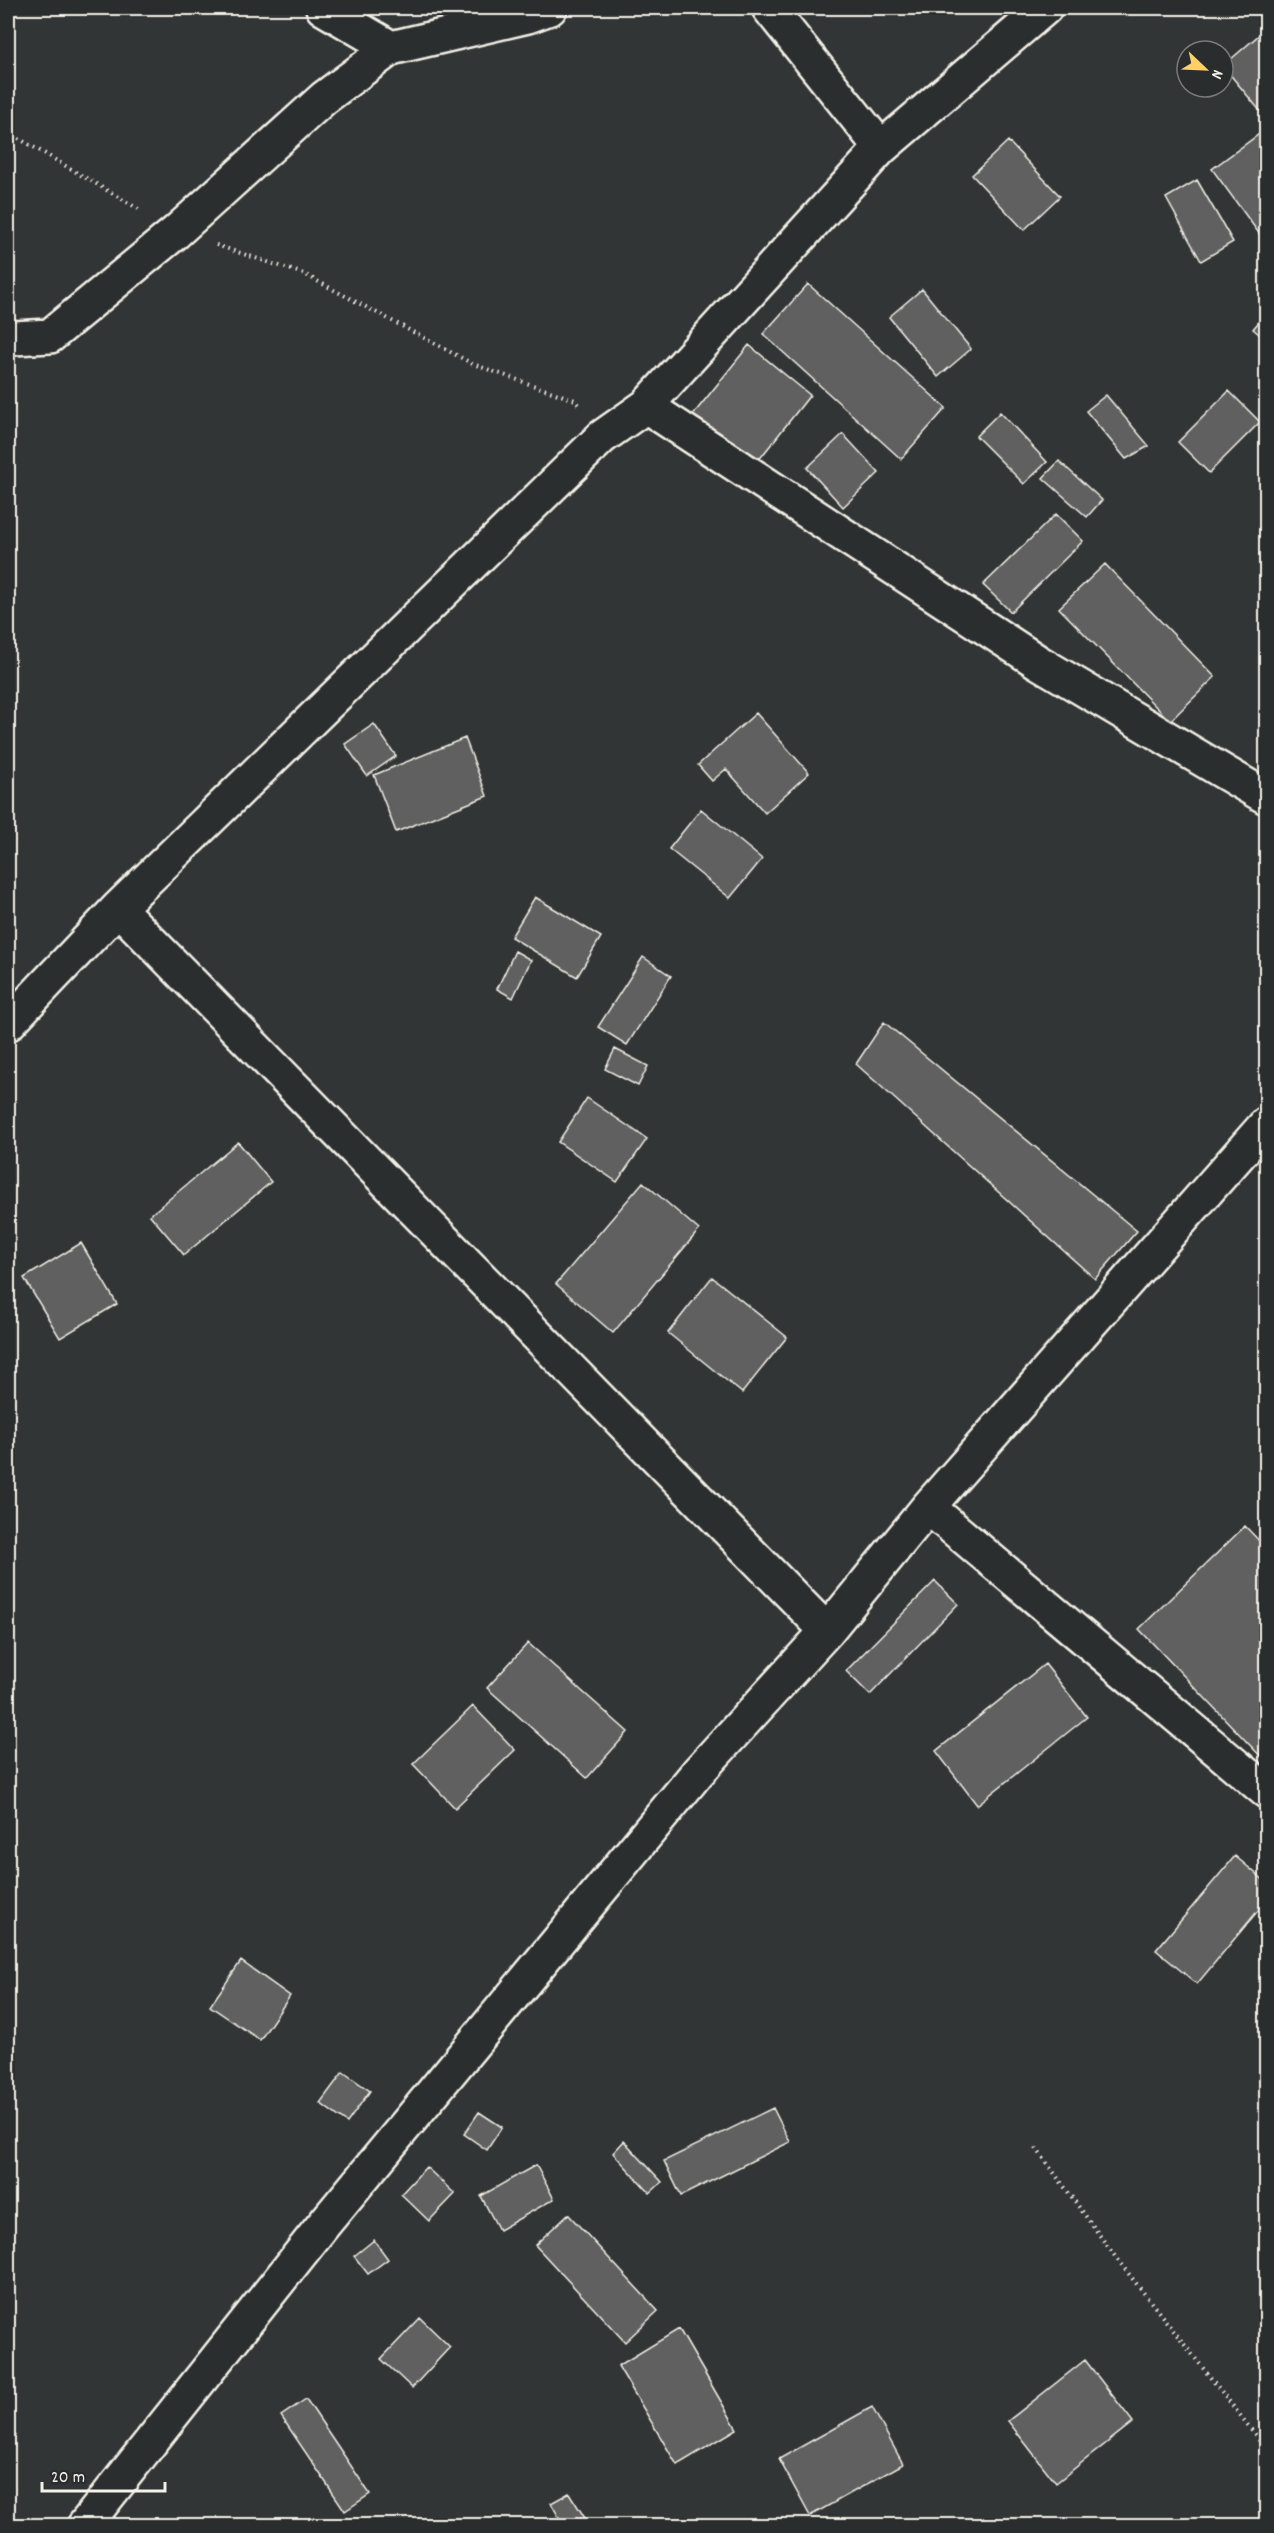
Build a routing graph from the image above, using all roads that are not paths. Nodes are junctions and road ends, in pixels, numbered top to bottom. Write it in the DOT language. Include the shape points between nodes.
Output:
graph roads {
  1 [pos="322,8"];
  2 [pos="550,8"];
  3 [pos="769,8"];
  4 [pos="1045,8"];
  5 [pos="391,48"];
  6 [pos="881,148"];
  7 [pos="8,336"];
  8 [pos="646,406"];
  9 [pos="1266,797"];
  10 [pos="118,908"];
  11 [pos="8,1024"];
  12 [pos="1266,1124"];
  13 [pos="928,1507"];
  14 [pos="827,1631"];
  15 [pos="1266,1791"];
  16 [pos="84,2526"];
  1 -- 5 [label="street"];
  2 -- 5 [label="street"];
  3 -- 6 [label="street"];
  4 -- 6 [label="street"];
  5 -- 7 [label="street" via="324,98 176,232 51,336"];
  6 -- 8 [label="street"];
  8 -- 9 [label="street" via="1038,662"];
  8 -- 10 [label="street" via="602,437"];
  10 -- 11 [label="street"];
  10 -- 14 [label="street"];
  12 -- 13 [label="street"];
  13 -- 14 [label="street"];
  13 -- 15 [label="street"];
  14 -- 16 [label="street" via="691,1781 324,2224"];
}
